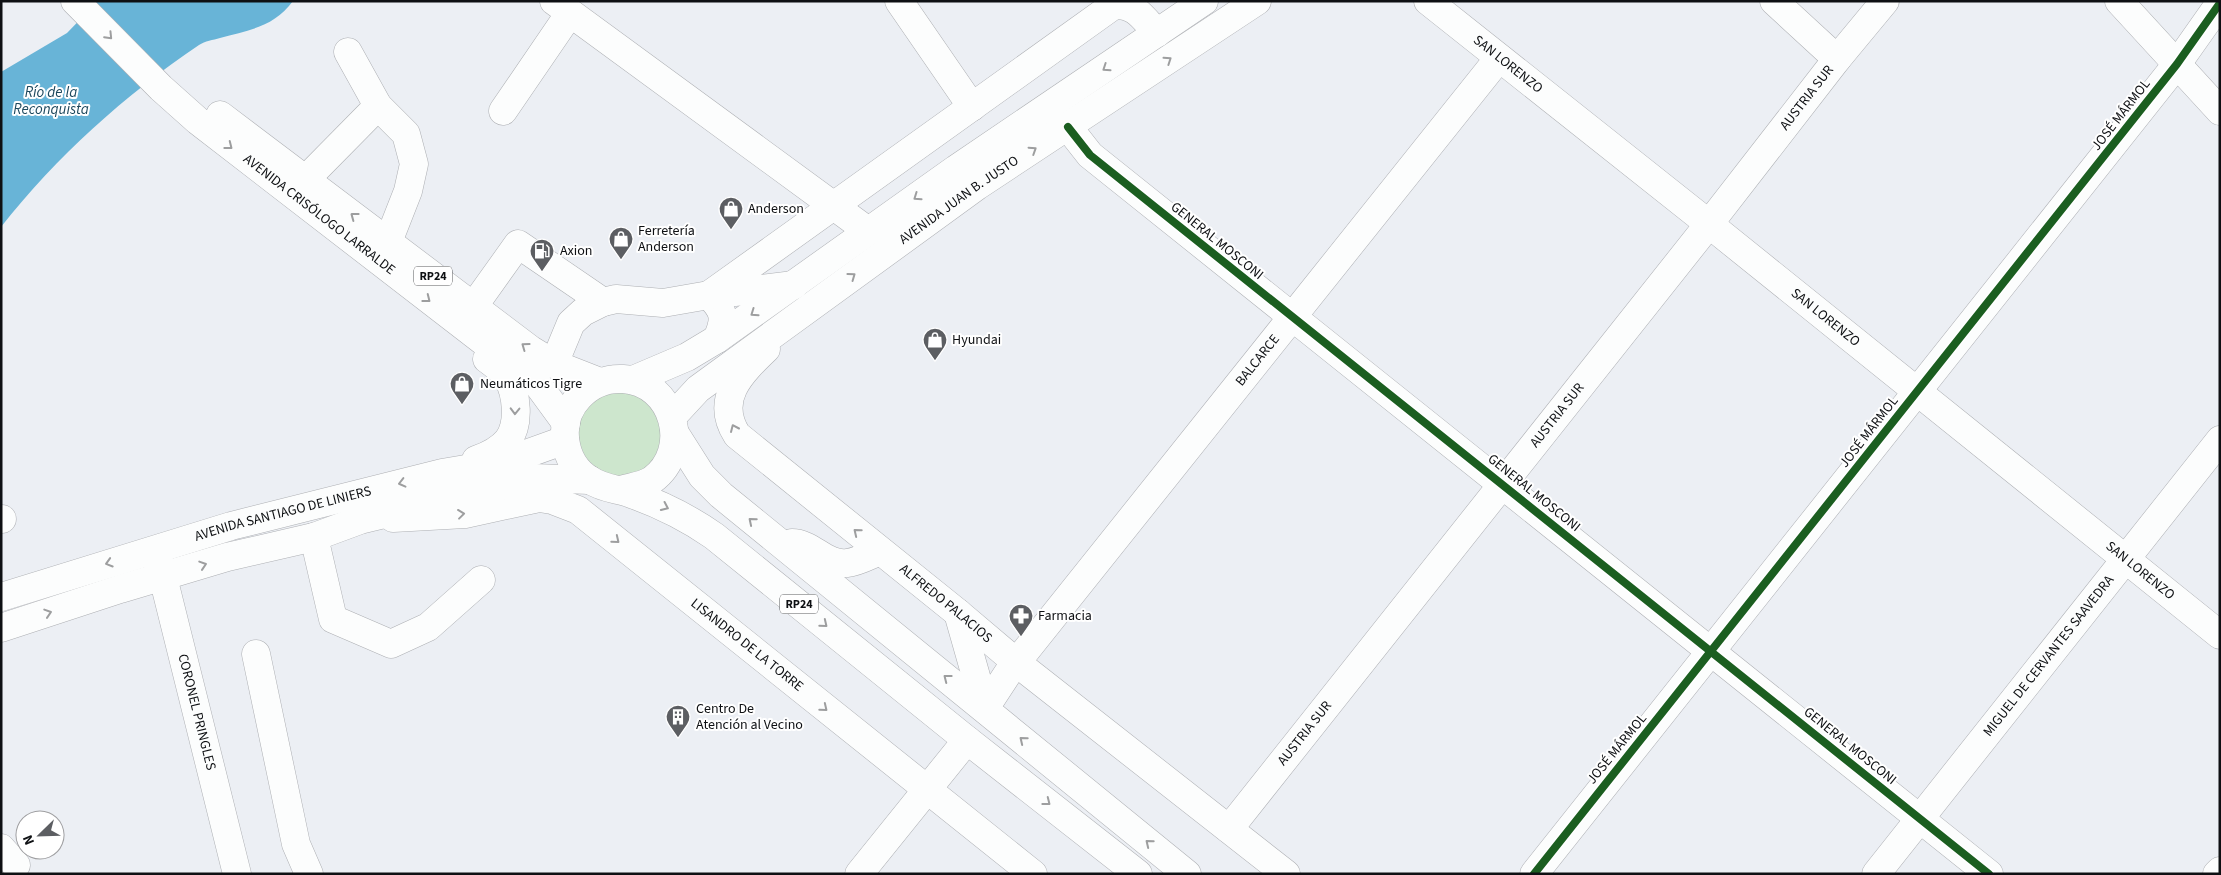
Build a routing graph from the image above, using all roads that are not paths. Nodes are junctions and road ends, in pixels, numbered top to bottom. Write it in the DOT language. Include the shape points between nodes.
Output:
graph roads {
  1 [pos="75,1"];
  2 [pos="100,1"];
  3 [pos="899,1"];
  4 [pos="1145,1"];
  5 [pos="1204,1"];
  6 [pos="1257,1"];
  7 [pos="1428,1"];
  8 [pos="1774,1"];
  9 [pos="1885,1"];
  10 [pos="2119,1"];
  11 [pos="2220,3"];
  12 [pos="562,7"];
  13 [pos="1161,30"];
  14 [pos="348,52"];
  15 [pos="1499,58"];
  16 [pos="1837,59"];
  17 [pos="2177,64"];
  18 [pos="378,106"];
  19 [pos="972,106"];
  20 [pos="503,111"];
  21 [pos="2220,111"];
  22 [pos="1068,127"];
  23 [pos="269,164"];
  24 [pos="306,179"];
  25 [pos="834,205"];
  26 [pos="1709,224"];
  27 [pos="868,231"];
  28 [pos="388,242"];
  29 [pos="794,284"];
  30 [pos="709,295"];
  31 [pos="603,302"];
  32 [pos="812,305"];
  33 [pos="469,317"];
  34 [pos="1292,318"];
  35 [pos="716,339"];
  36 [pos="554,364"];
  37 [pos="633,380"];
  38 [pos="600,382"];
  39 [pos="1916,391"];
  40 [pos="674,425"];
  41 [pos="566,432"];
  42 [pos="2220,440"];
  43 [pos="442,473"];
  44 [pos="590,480"];
  45 [pos="1503,484"];
  46 [pos="620,490"];
  47 [pos="578,510"];
  48 [pos="360,520"];
  49 [pos="314,538"];
  50 [pos="779,544"];
  51 [pos="156,549"];
  52 [pos="880,551"];
  53 [pos="2126,560"];
  54 [pos="164,577"];
  55 [pos="481,580"];
  56 [pos="1,597"];
  57 [pos="958,613"];
  58 [pos="1,628"];
  59 [pos="2220,635"];
  60 [pos="1711,652"];
  61 [pos="256,654"];
  62 [pos="1017,663"];
  63 [pos="985,708"];
  64 [pos="967,740"];
  65 [pos="927,791"];
  66 [pos="1920,819"];
  67 [pos="1229,829"];
  68 [pos="2220,871"];
  69 [pos="237,874"];
  70 [pos="309,874"];
  71 [pos="859,874"];
  72 [pos="1033,874"];
  73 [pos="1138,874"];
  74 [pos="1187,874"];
  75 [pos="1286,874"];
  76 [pos="1534,874"];
  77 [pos="1876,874"];
  78 [pos="1988,874"];
  79 [pos="2217,874"];
  1 -- 23 [label="street, AVENIDA CRISÓLOGO LARRALDE / RP24, one-way" via="198,121"];
  2 -- 23 [label="street, AVENIDA CRISÓLOGO LARRALDE / RP24"];
  3 -- 19 [label="street"];
  4 -- 13 [label="street"];
  5 -- 13 [label="street, AVENIDA JUAN B. JUSTO"];
  22 -- 6 [label="street, AVENIDA JUAN B. JUSTO, one-way"];
  7 -- 15 [label="street, SAN LORENZO"];
  8 -- 16 [label="street"];
  9 -- 16 [label="street, AUSTRIA SUR"];
  10 -- 17 [label="street"];
  11 -- 17 [label="street, JOSÉ MÁRMOL"];
  12 -- 20 [label="street"];
  12 -- 25 [label="street"];
  13 -- 19 [label="street" via="1133,7 1114,5"];
  13 -- 27 [label="street, AVENIDA JUAN B. JUSTO, one-way"];
  14 -- 18 [label="street"];
  15 -- 26 [label="street, SAN LORENZO"];
  15 -- 34 [label="street, BALCARCE"];
  16 -- 26 [label="street, AUSTRIA SUR"];
  17 -- 21 [label="street"];
  17 -- 39 [label="street, JOSÉ MÁRMOL"];
  18 -- 24 [label="street"];
  18 -- 28 [label="street" via="406,134 414,164 408,192"];
  19 -- 25 [label="street"];
  32 -- 22 [label="street, AVENIDA JUAN B. JUSTO, one-way" via="977,186"];
  22 -- 34 [label="street, GENERAL MOSCONI" via="1090,155"];
  23 -- 24 [label="street, AVENIDA CRISÓLOGO LARRALDE / RP24"];
  23 -- 33 [label="street, AVENIDA CRISÓLOGO LARRALDE / RP24, one-way"];
  28 -- 24 [label="street, AVENIDA CRISÓLOGO LARRALDE / RP24, one-way"];
  25 -- 27 [label="street"];
  25 -- 30 [label="street"];
  26 -- 39 [label="street, SAN LORENZO"];
  26 -- 45 [label="street, AUSTRIA SUR"];
  27 -- 29 [label="street, AVENIDA JUAN B. JUSTO"];
  28 -- 33 [label="street, AVENIDA CRISÓLOGO LARRALDE / RP24"];
  29 -- 30 [label="street"];
  29 -- 35 [label="street, AVENIDA JUAN B. JUSTO, one-way"];
  30 -- 31 [label="street" via="663,303 616,299"];
  30 -- 35 [label="street" via="720,306 723,315 723,325"];
  31 -- 33 [label="street" via="518,244"];
  31 -- 36 [label="street" via="583,312 571,323"];
  32 -- 40 [label="street, AVENIDA JUAN B. JUSTO" via="698,389"];
  52 -- 32 [label="street, ALFREDO PALACIOS, one-way" via="731,427 732,387 740,374"];
  36 -- 33 [label="street, AVENIDA CRISÓLOGO LARRALDE / RP24, one-way"];
  33 -- 41 [label="street, AVENIDA CRISÓLOGO LARRALDE / RP24" via="536,382"];
  33 -- 43 [label="street, one-way" via="486,358 508,379 516,406 514,422 511,435 499,449"];
  34 -- 45 [label="street, GENERAL MOSCONI"];
  34 -- 62 [label="street, BALCARCE"];
  35 -- 37 [label="street, AVENIDA JUAN B. JUSTO" via="686,358"];
  36 -- 38 [label="street, AVENIDA CRISÓLOGO LARRALDE / RP24"];
  37 -- 38 [label="street, RP24" via="622,378"];
  37 -- 40 [label="street, RP24" via="651,388 661,397"];
  38 -- 41 [label="street, RP24" via="578,398 570,410"];
  39 -- 53 [label="street, SAN LORENZO"];
  39 -- 60 [label="street, JOSÉ MÁRMOL"];
  40 -- 46 [label="street" via="673,452 664,468 651,480"];
  50 -- 40 [label="street, RP24, one-way" via="702,476"];
  41 -- 43 [label="street, AVENIDA SANTIAGO DE LINIERS" via="501,463"];
  41 -- 44 [label="street, RP24" via="573,463"];
  42 -- 53 [label="street, MIGUEL DE CERVANTES SAAVEDRA"];
  43 -- 51 [label="street, AVENIDA SANTIAGO DE LINIERS, one-way" via="273,514"];
  44 -- 46 [label="street, RP24"];
  44 -- 48 [label="street, AVENIDA SANTIAGO DE LINIERS" via="533,478"];
  45 -- 60 [label="street, GENERAL MOSCONI"];
  45 -- 67 [label="street, AUSTRIA SUR"];
  46 -- 64 [label="street, RP24, one-way" via="681,514 714,536"];
  48 -- 47 [label="street, AVENIDA SANTIAGO DE LINIERS, one-way" via="465,514 539,498"];
  47 -- 65 [label="street, LISANDRO DE LA TORRE, one-way"];
  48 -- 49 [label="street, AVENIDA SANTIAGO DE LINIERS"];
  54 -- 49 [label="street, AVENIDA SANTIAGO DE LINIERS, one-way" via="227,557"];
  49 -- 55 [label="street" via="334,619 391,644 428,627"];
  50 -- 52 [label="street" via="804,545 836,563 847,563"];
  63 -- 50 [label="street, RP24, one-way"];
  51 -- 54 [label="street, CORONEL PRINGLES"];
  51 -- 56 [label="street, AVENIDA SANTIAGO DE LINIERS, one-way"];
  52 -- 57 [label="street, ALFREDO PALACIOS"];
  53 -- 59 [label="street, SAN LORENZO"];
  53 -- 66 [label="street, MIGUEL DE CERVANTES SAAVEDRA"];
  58 -- 54 [label="street, AVENIDA SANTIAGO DE LINIERS, one-way"];
  54 -- 69 [label="street, CORONEL PRINGLES"];
  57 -- 62 [label="street, ALFREDO PALACIOS"];
  57 -- 63 [label="street"];
  60 -- 66 [label="street, GENERAL MOSCONI"];
  60 -- 76 [label="street, JOSÉ MÁRMOL"];
  61 -- 70 [label="street" via="296,844"];
  62 -- 63 [label="street, BALCARCE"];
  62 -- 67 [label="street, ALFREDO PALACIOS"];
  74 -- 63 [label="street, RP24, one-way"];
  64 -- 65 [label="street"];
  64 -- 73 [label="street, RP24, one-way"];
  65 -- 71 [label="street"];
  65 -- 72 [label="street, LISANDRO DE LA TORRE"];
  66 -- 77 [label="street, MIGUEL DE CERVANTES SAAVEDRA"];
  66 -- 78 [label="street, GENERAL MOSCONI"];
  67 -- 75 [label="street, ALFREDO PALACIOS"];
  68 -- 79 [label="street"];
}
